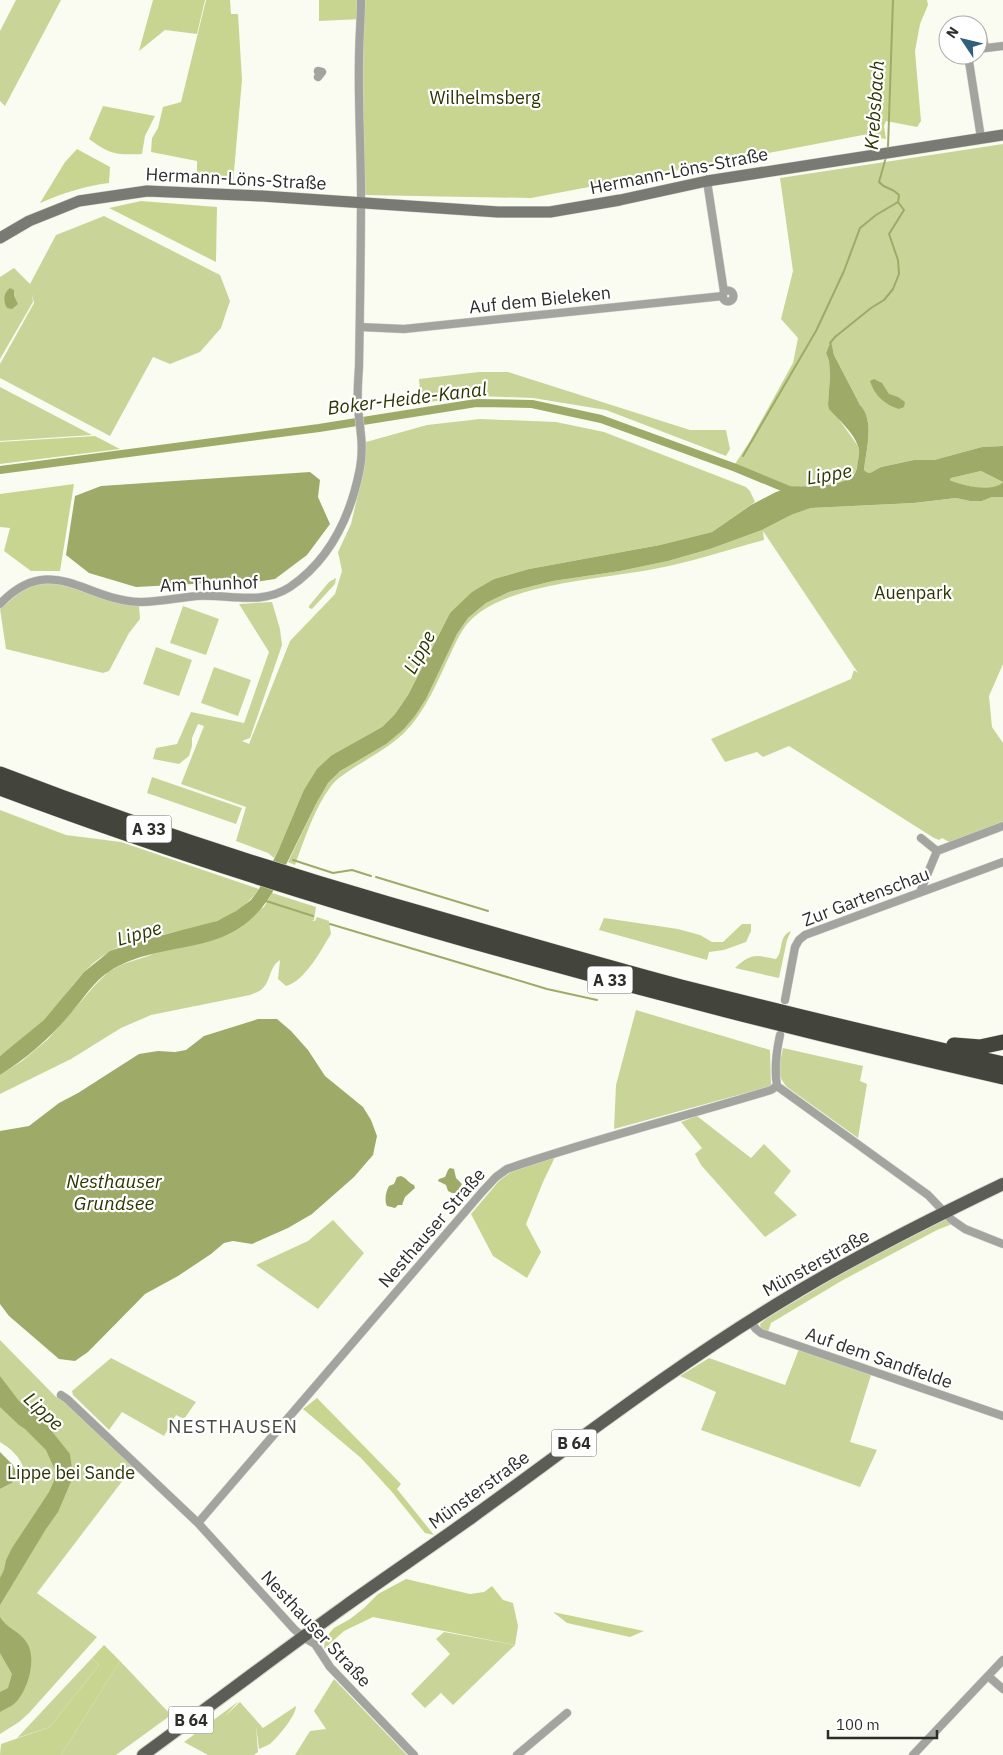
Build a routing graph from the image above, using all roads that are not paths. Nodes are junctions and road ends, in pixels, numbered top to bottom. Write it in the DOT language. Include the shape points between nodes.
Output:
graph roads {
  1 [pos="361,0"];
  2 [pos="1003,46"];
  3 [pos="988,48"];
  4 [pos="970,65"];
  5 [pos="1003,135"];
  6 [pos="981,138"];
  7 [pos="707,181"];
  8 [pos="360,203"];
  9 [pos="0,238"];
  10 [pos="360,327"];
  11 [pos="0,604"];
  12 [pos="0,774"];
  13 [pos="0,788"];
  14 [pos="1003,826"];
  15 [pos="921,838"];
  16 [pos="937,851"];
  17 [pos="219,859"];
  18 [pos="1003,862"];
  19 [pos="920,892"];
  20 [pos="329,893"];
  21 [pos="785,1000"];
  22 [pos="780,1034"];
  23 [pos="893,1039"];
  24 [pos="1003,1042"];
  25 [pos="1003,1064"];
  26 [pos="1003,1077"];
  27 [pos="777,1086"];
  28 [pos="1003,1184"];
  29 [pos="945,1212"];
  30 [pos="1003,1244"];
  31 [pos="750,1321"];
  32 [pos="61,1395"];
  33 [pos="1003,1416"];
  34 [pos="198,1523"];
  35 [pos="303,1637"];
  36 [pos="1003,1660"];
  37 [pos="988,1676"];
  38 [pos="1003,1689"];
  39 [pos="567,1713"];
  40 [pos="143,1755"];
  41 [pos="414,1755"];
  42 [pos="517,1755"];
  43 [pos="913,1755"];
  1 -- 8 [label="street"];
  2 -- 3 [label="street"];
  4 -- 6 [label="street"];
  5 -- 6 [label="street, Hermann-Löns-Straße"];
  6 -- 7 [label="street, Hermann-Löns-Straße"];
  7 -- 8 [label="street, Hermann-Löns-Straße" via="541,213"];
  7 -- 10 [label="street, Auf dem Bieleken" via="723,294 404,329"];
  8 -- 9 [label="street, Hermann-Löns-Straße" via="147,191 116,194 79,201 42,215"];
  8 -- 10 [label="street, Am Thunhof"];
  10 -- 11 [label="street, Am Thunhof" via="360,469 335,540 290,586 279,593 258,598 198,596 127,602 72,583 48,579 23,587"];
  12 -- 17 [label="highway, A 33"];
  13 -- 17 [label="highway, A 33" via="80,818"];
  14 -- 16 [label="street"];
  15 -- 16 [label="street"];
  16 -- 19 [label="street"];
  17 -- 20 [label="highway, A 33"];
  18 -- 19 [label="street, Zur Gartenschau"];
  19 -- 21 [label="street, Zur Gartenschau" via="805,935 794,947"];
  20 -- 23 [label="highway, A 33"];
  20 -- 26 [label="highway, A 33" via="547,963 747,1016"];
  22 -- 27 [label="street" via="775,1071"];
  23 -- 24 [label="highway" via="980,1047"];
  23 -- 25 [label="highway, A 33"];
  27 -- 29 [label="street" via="928,1195"];
  27 -- 34 [label="street, Nesthauser Straße" via="507,1168 482,1192"];
  28 -- 29 [label="main road, Münsterstraße / B 64"];
  29 -- 30 [label="street" via="965,1229"];
  29 -- 31 [label="main road, Münsterstraße / B 64" via="834,1271"];
  31 -- 33 [label="street, Auf dem Sandfelde" via="760,1333"];
  31 -- 35 [label="main road, Münsterstraße / B 64" via="648,1389"];
  32 -- 34 [label="street, Nesthauser Straße"];
  34 -- 35 [label="street, Nesthauser Straße"];
  35 -- 40 [label="main road, Münsterstraße / B 64"];
  35 -- 41 [label="street, Nesthauser Straße" via="314,1644 324,1660"];
  36 -- 37 [label="street"];
  37 -- 38 [label="street"];
  37 -- 43 [label="street"];
  39 -- 42 [label="street"];
}
